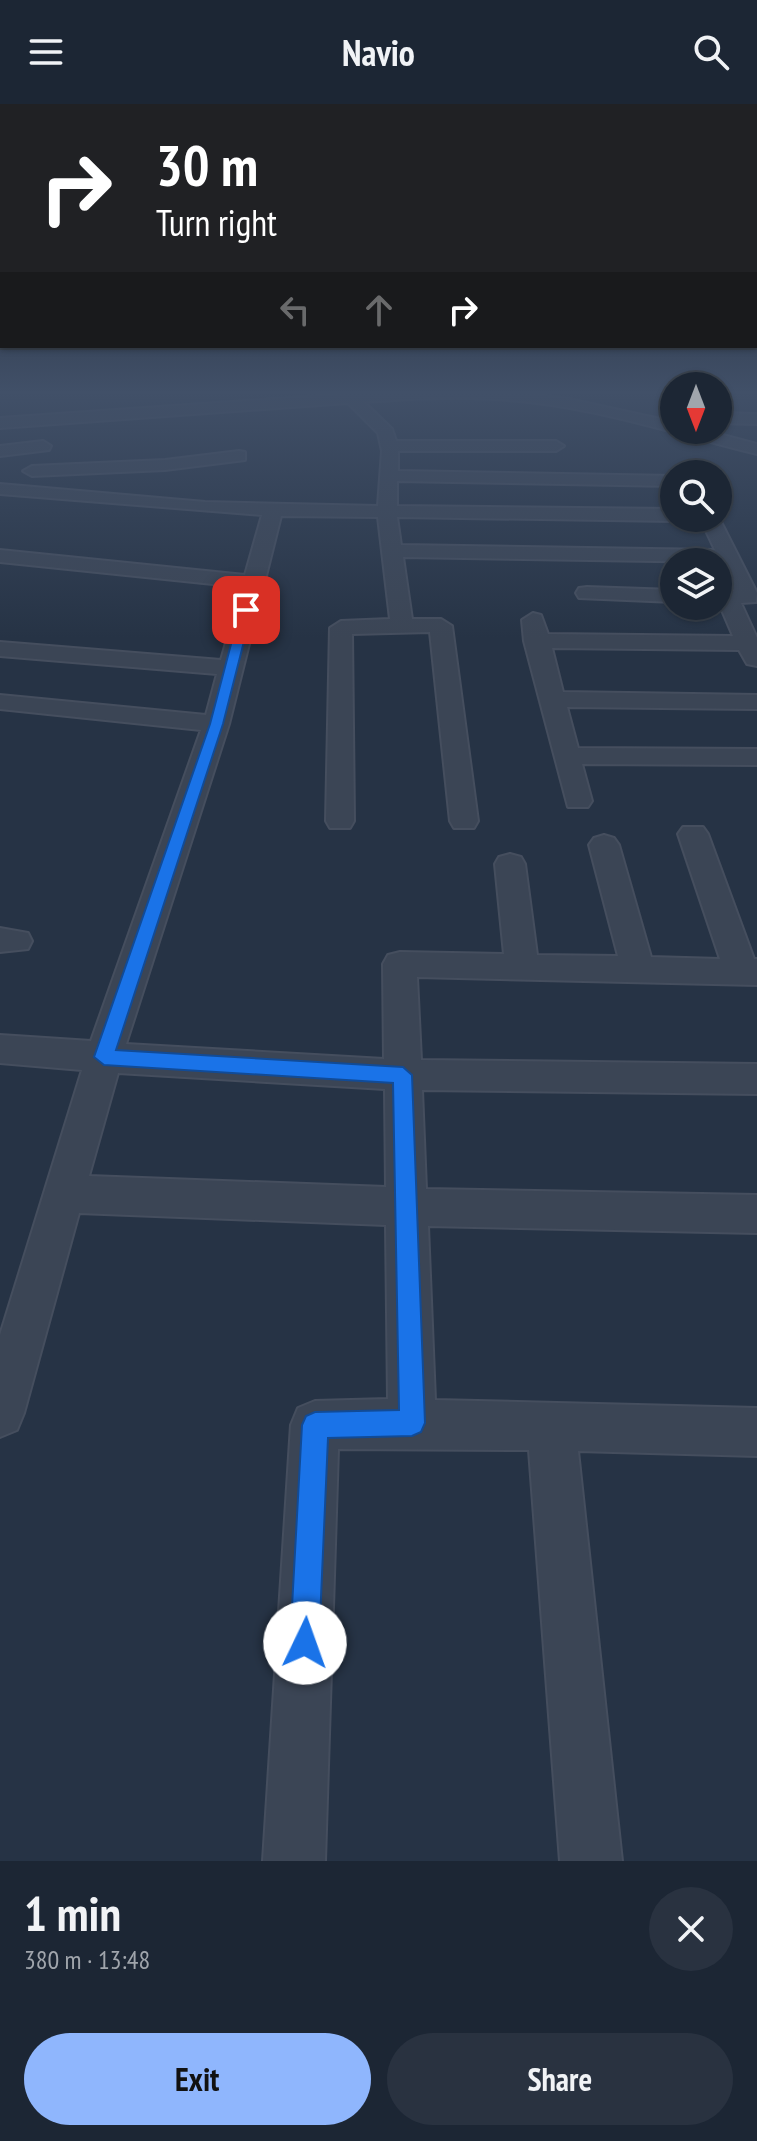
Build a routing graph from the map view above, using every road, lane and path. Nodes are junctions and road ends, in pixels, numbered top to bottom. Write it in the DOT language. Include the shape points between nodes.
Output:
graph roads {
  1 [pos="29,474"];
  2 [pos="388,476"];
  3 [pos="660,481"];
  4 [pos="8,495"];
  5 [pos="273,510"];
  6 [pos="387,511"];
  7 [pos="660,515"];
  8 [pos="392,551"];
  9 [pos="660,555"];
  10 [pos="0,556"];
  11 [pos="732,572"];
  12 [pos="254,582"];
  13 [pos="587,593"];
  14 [pos="660,596"];
  15 [pos="738,597"];
  16 [pos="402,625"];
  17 [pos="0,649"];
  18 [pos="752,653"];
  19 [pos="231,668"];
  20 [pos="551,699"];
  21 [pos="0,702"];
  22 [pos="757,702"];
  23 [pos="216,724"];
  24 [pos="568,756"];
  25 [pos="757,757"];
  26 [pos="578,801"];
  27 [pos="340,821"];
  28 [pos="464,821"];
  29 [pos="693,834"];
  30 [pos="604,845"];
  31 [pos="510,864"];
  32 [pos="522,966"];
  33 [pos="638,969"];
  34 [pos="749,972"];
  35 [pos="0,1049"];
  36 [pos="104,1057"];
  37 [pos="403,1075"];
  38 [pos="757,1079"];
  39 [pos="64,1194"];
  40 [pos="406,1207"];
  41 [pos="757,1214"];
  42 [pos="0,1413"];
  43 [pos="412,1423"];
  44 [pos="551,1427"];
  45 [pos="757,1432"];
  46 [pos="294,1861"];
  47 [pos="591,1861"];
  1 -- 4 [label="street"];
  2 -- 3 [label="street"];
  2 -- 6 [label="street"];
  4 -- 5 [label="street" via="122,497"];
  5 -- 6 [label="street"];
  5 -- 12 [label="street"];
  6 -- 7 [label="street"];
  6 -- 8 [label="street"];
  8 -- 9 [label="street"];
  8 -- 16 [label="street"];
  10 -- 12 [label="street"];
  11 -- 15 [label="street"];
  12 -- 19 [label="street"];
  13 -- 14 [label="street"];
  15 -- 18 [label="street"];
  16 -- 27 [label="street" via="341,628"];
  16 -- 28 [label="street" via="441,626"];
  17 -- 19 [label="street"];
  18 -- 20 [label="street" via="535,630"];
  19 -- 23 [label="street"];
  20 -- 22 [label="street"];
  20 -- 24 [label="street"];
  21 -- 23 [label="street"];
  23 -- 36 [label="street"];
  24 -- 25 [label="street"];
  24 -- 26 [label="street"];
  29 -- 34 [label="street"];
  30 -- 33 [label="street"];
  31 -- 32 [label="street"];
  32 -- 33 [label="street"];
  32 -- 37 [label="street" via="400,964"];
  33 -- 34 [label="street"];
  35 -- 36 [label="street"];
  36 -- 37 [label="street"];
  36 -- 39 [label="street"];
  37 -- 38 [label="street"];
  37 -- 40 [label="street"];
  39 -- 40 [label="street"];
  39 -- 42 [label="street"];
  40 -- 41 [label="street"];
  40 -- 43 [label="street"];
  43 -- 44 [label="street"];
  43 -- 46 [label="street" via="315,1425"];
  44 -- 45 [label="street"];
  44 -- 47 [label="street"];
}
